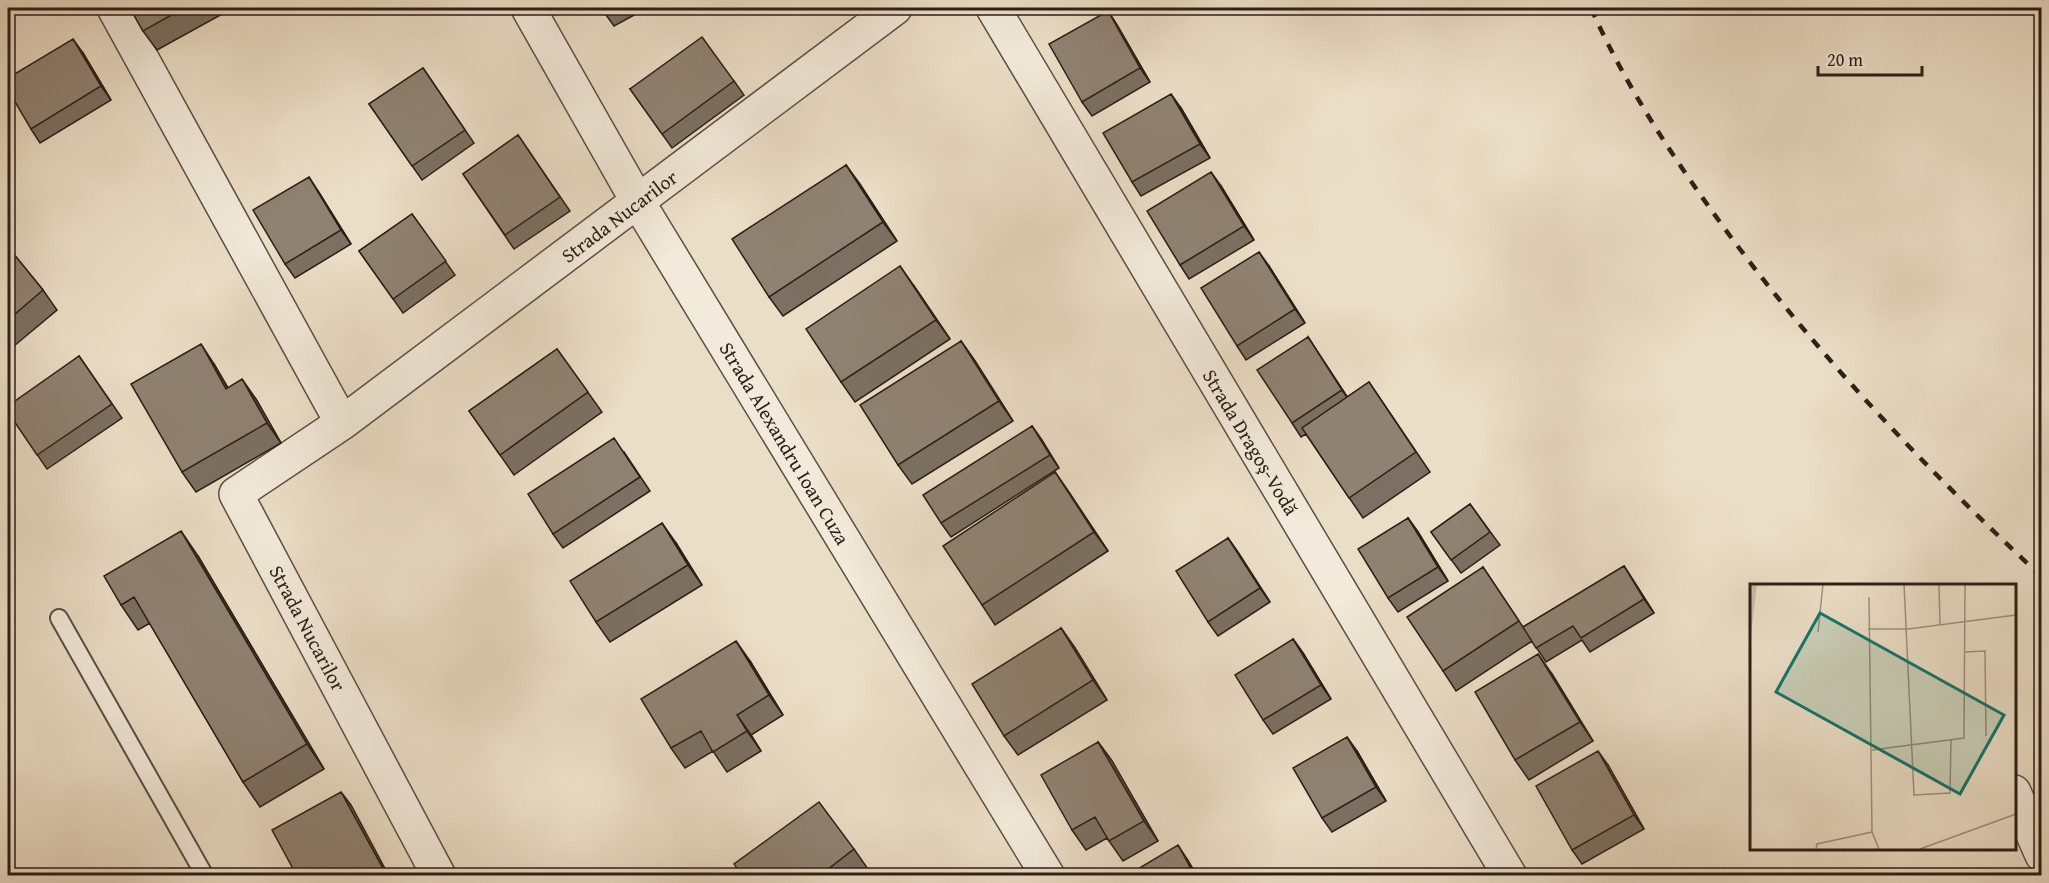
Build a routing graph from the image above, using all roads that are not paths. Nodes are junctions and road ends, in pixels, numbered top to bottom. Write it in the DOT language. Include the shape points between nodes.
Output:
graph roads {
  1 [pos="114,8"];
  2 [pos="528,8"];
  3 [pos="895,8"];
  4 [pos="993,8"];
  5 [pos="638,202"];
  6 [pos="342,423"];
  7 [pos="59,618"];
  8 [pos="2016,796"];
  9 [pos="2042,855"];
  10 [pos="205,876"];
  11 [pos="439,876"];
  12 [pos="1048,876"];
  13 [pos="1510,876"];
  1 -- 6 [label="street"];
  2 -- 5 [label="street, Strada Alexandru Ioan Cuza"];
  3 -- 5 [label="street, Strada Nucarilor"];
  4 -- 13 [label="street, Strada Dragoş-Vodă"];
  5 -- 6 [label="street, Strada Nucarilor"];
  5 -- 12 [label="street, Strada Alexandru Ioan Cuza"];
  6 -- 11 [label="street, Strada Nucarilor" via="236,494"];
  7 -- 10 [label="lane"];
  8 -- 9 [label="street"];
}
